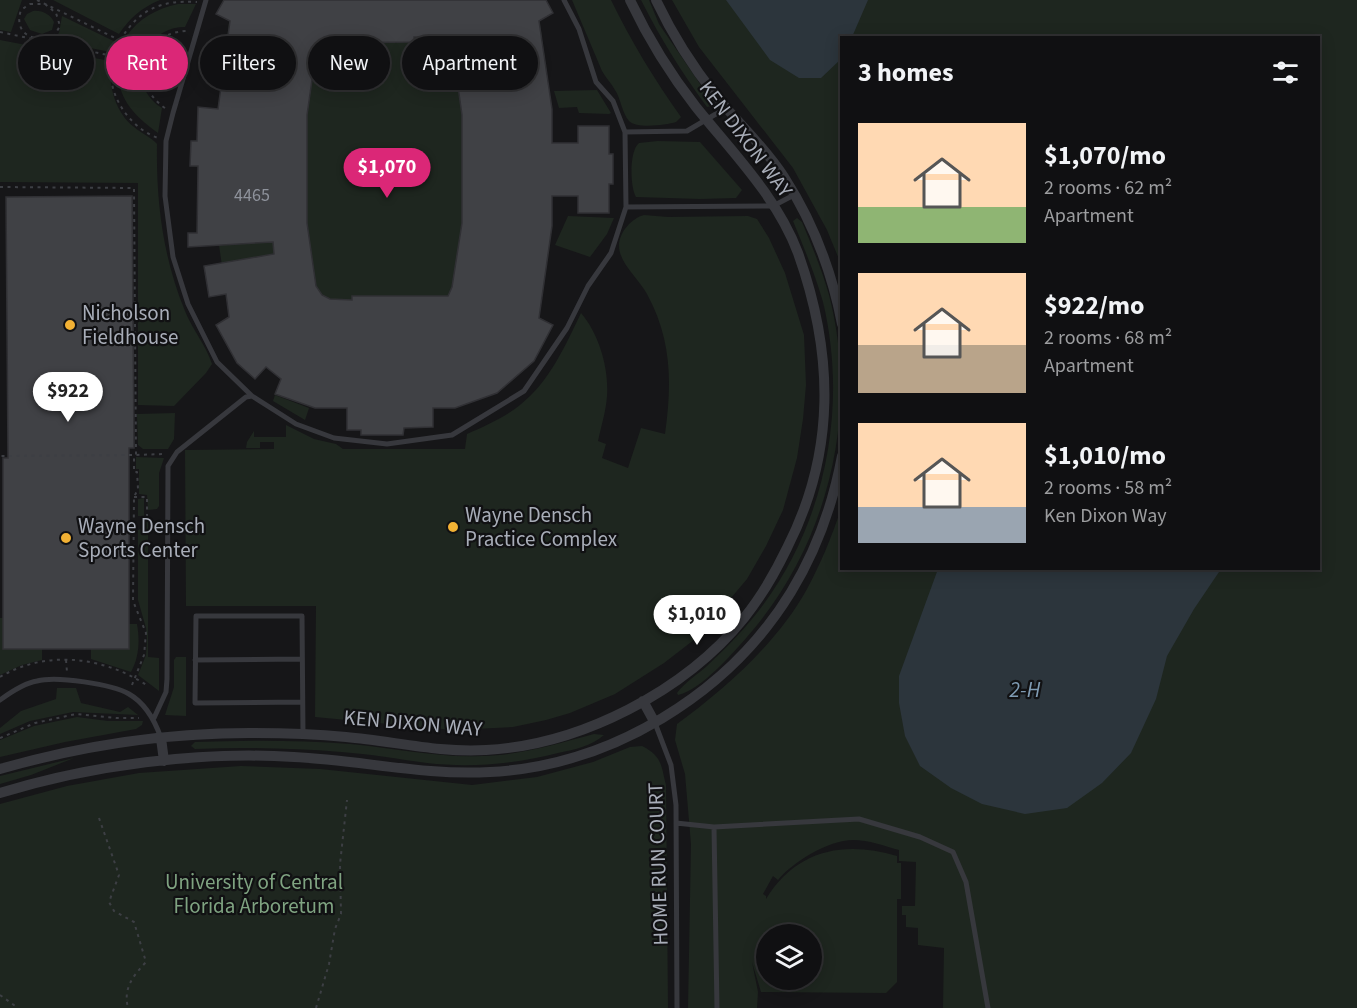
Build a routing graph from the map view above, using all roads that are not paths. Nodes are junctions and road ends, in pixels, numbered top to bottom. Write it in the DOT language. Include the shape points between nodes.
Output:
graph roads {
  1 [pos="564,0"];
  2 [pos="630,0"];
  3 [pos="656,0"];
  4 [pos="205,1"];
  5 [pos="726,108"];
  6 [pos="707,120"];
  7 [pos="625,132"];
  8 [pos="794,195"];
  9 [pos="773,206"];
  10 [pos="626,207"];
  11 [pos="840,316"];
  12 [pos="252,396"];
  13 [pos="840,465"];
  14 [pos="302,659"];
  15 [pos="195,660"];
  16 [pos="0,700"];
  17 [pos="643,701"];
  18 [pos="302,702"];
  19 [pos="154,717"];
  20 [pos="655,723"];
  21 [pos="303,735"];
  22 [pos="161,738"];
  23 [pos="164,761"];
  24 [pos="0,769"];
  25 [pos="0,793"];
  26 [pos="676,823"];
  27 [pos="714,827"];
  28 [pos="677,1008"];
  29 [pos="717,1008"];
  30 [pos="988,1008"];
  1 -- 7 [label="lane" via="579,29 596,82 613,101"];
  2 -- 6 [label="street, KEN DIXON WAY" via="662,58"];
  3 -- 5 [label="street, KEN DIXON WAY" via="689,58"];
  4 -- 12 [label="lane" via="166,141 165,196 172,257 188,304 217,362"];
  5 -- 6 [label="lane"];
  5 -- 8 [label="street, KEN DIXON WAY" via="776,167"];
  6 -- 7 [label="lane" via="687,131"];
  6 -- 9 [label="street, KEN DIXON WAY"];
  7 -- 10 [label="lane"];
  8 -- 9 [label="lane"];
  8 -- 11 [label="street, KEN DIXON WAY" via="819,244"];
  9 -- 10 [label="lane"];
  9 -- 17 [label="street, KEN DIXON WAY" via="796,248 822,343 826,395 811,490 772,579 744,618 690,670"];
  10 -- 12 [label="lane" via="611,253 524,391 452,435 387,444 334,438 296,424"];
  12 -- 19 [label="lane" via="177,452 168,466 166,686"];
  13 -- 20 [label="street, KEN DIXON WAY" via="811,554 772,620 722,674"];
  14 -- 15 [label="lane"];
  14 -- 15 [label="lane" via="302,616 196,616"];
  14 -- 18 [label="lane"];
  15 -- 18 [label="lane" via="195,703"];
  16 -- 19 [label="lane" via="38,680 82,680 129,694"];
  17 -- 20 [label="street"];
  17 -- 21 [label="street, KEN DIXON WAY" via="566,735 488,750 449,750"];
  18 -- 21 [label="lane"];
  19 -- 22 [label="lane"];
  20 -- 23 [label="street, KEN DIXON WAY" via="613,744 576,756 491,772 438,772 292,756"];
  20 -- 26 [label="lane, HOME RUN COURT" via="671,765"];
  21 -- 22 [label="street, KEN DIXON WAY" via="247,733"];
  22 -- 23 [label="street"];
  22 -- 24 [label="street, KEN DIXON WAY" via="63,753"];
  23 -- 25 [label="street, KEN DIXON WAY" via="55,779"];
  26 -- 27 [label="lane"];
  26 -- 28 [label="lane, HOME RUN COURT"];
  27 -- 29 [label="lane"];
  27 -- 30 [label="lane" via="859,819 920,837 953,852 966,882"];
}
